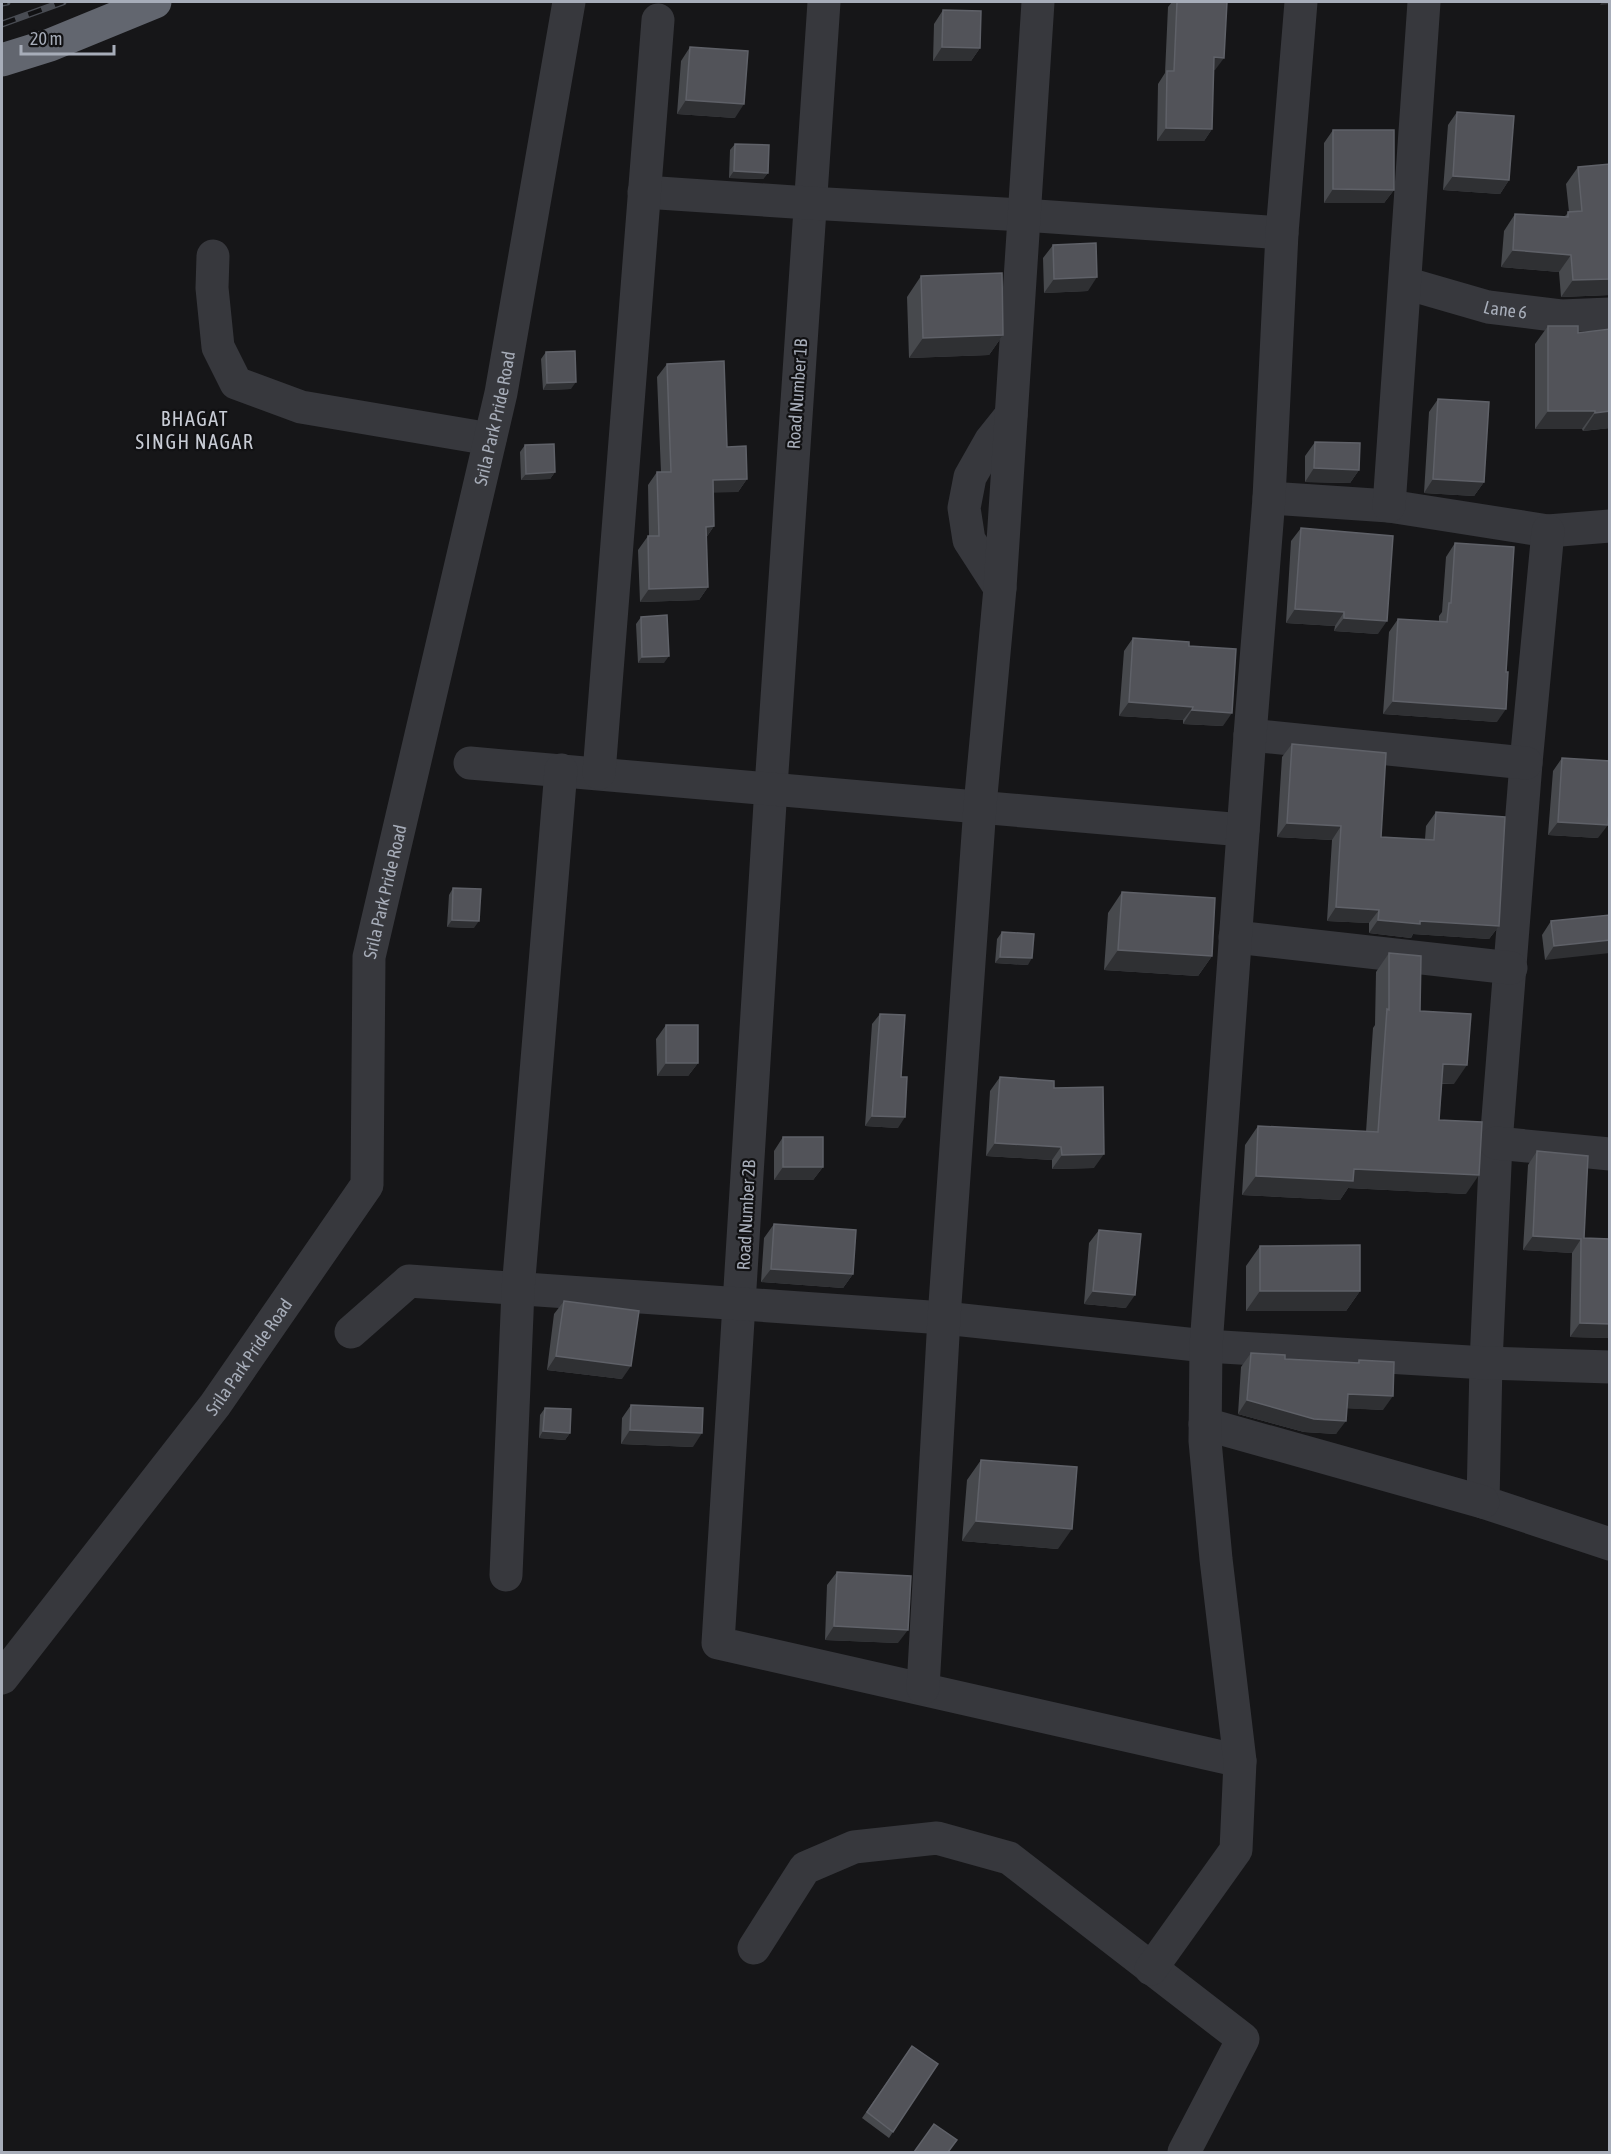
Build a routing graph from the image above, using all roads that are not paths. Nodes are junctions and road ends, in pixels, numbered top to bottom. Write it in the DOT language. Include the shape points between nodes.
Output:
graph roads {
  1 [pos="155,2"];
  2 [pos="569,2"];
  3 [pos="824,2"];
  4 [pos="1038,2"];
  5 [pos="1301,2"];
  6 [pos="1424,2"];
  7 [pos="658,20"];
  8 [pos="2,60"];
  9 [pos="644,192"];
  10 [pos="809,203"];
  11 [pos="1023,214"];
  12 [pos="1282,233"];
  13 [pos="213,256"];
  14 [pos="1405,283"];
  15 [pos="1610,314"];
  16 [pos="490,440"];
  17 [pos="1269,498"];
  18 [pos="1389,506"];
  19 [pos="1610,526"];
  20 [pos="1548,531"];
  21 [pos="1250,735"];
  22 [pos="470,763"];
  23 [pos="1526,763"];
  24 [pos="561,770"];
  25 [pos="599,773"];
  26 [pos="771,787"];
  27 [pos="980,806"];
  28 [pos="1243,830"];
  29 [pos="1235,938"];
  30 [pos="1511,968"];
  31 [pos="1497,1143"];
  32 [pos="1610,1154"];
  33 [pos="518,1290"];
  34 [pos="740,1303"];
  35 [pos="944,1318"];
  36 [pos="351,1332"];
  37 [pos="1206,1346"];
  38 [pos="1486,1363"];
  39 [pos="1610,1367"];
  40 [pos="1205,1424"];
  41 [pos="1483,1502"];
  42 [pos="1610,1544"];
  43 [pos="506,1575"];
  44 [pos="2,1678"];
  45 [pos="923,1688"];
  46 [pos="1240,1761"];
  47 [pos="754,1948"];
  48 [pos="1151,1969"];
  49 [pos="1184,2152"];
  1 -- 8 [label="highway"];
  2 -- 16 [label="street, Srila Park Pride Road"];
  3 -- 10 [label="street, Road Number 1B"];
  4 -- 11 [label="street"];
  5 -- 12 [label="street"];
  6 -- 14 [label="street"];
  7 -- 9 [label="street"];
  9 -- 10 [label="street"];
  9 -- 25 [label="street"];
  10 -- 11 [label="street"];
  10 -- 26 [label="street, Road Number 1B"];
  11 -- 12 [label="street"];
  11 -- 27 [label="street" via="1011,415 970,477 964,508 969,540 1000,588"];
  12 -- 17 [label="street"];
  13 -- 16 [label="street" via="218,347 236,383 301,407"];
  14 -- 15 [label="street, Lane 6" via="1488,307 1561,316"];
  14 -- 18 [label="street"];
  16 -- 44 [label="street, Srila Park Pride Road" via="369,957 367,1185 215,1405"];
  17 -- 18 [label="street"];
  17 -- 21 [label="street"];
  18 -- 20 [label="street"];
  19 -- 20 [label="street"];
  20 -- 23 [label="street"];
  21 -- 23 [label="street"];
  21 -- 28 [label="street"];
  22 -- 24 [label="street"];
  23 -- 30 [label="street"];
  24 -- 25 [label="street"];
  24 -- 33 [label="street"];
  25 -- 26 [label="street"];
  26 -- 27 [label="street"];
  26 -- 34 [label="street, Road Number 2B"];
  27 -- 28 [label="street"];
  27 -- 35 [label="street"];
  28 -- 29 [label="street"];
  29 -- 30 [label="street"];
  29 -- 37 [label="street"];
  30 -- 31 [label="street"];
  31 -- 32 [label="street"];
  31 -- 38 [label="street"];
  33 -- 34 [label="street"];
  33 -- 36 [label="street" via="409,1281"];
  33 -- 43 [label="street"];
  34 -- 35 [label="street"];
  34 -- 45 [label="street, Road Number 2B" via="718,1643"];
  35 -- 37 [label="street"];
  35 -- 45 [label="street"];
  37 -- 38 [label="street"];
  37 -- 40 [label="street"];
  38 -- 39 [label="street"];
  38 -- 41 [label="street"];
  40 -- 41 [label="street"];
  40 -- 46 [label="street" via="1216,1559"];
  41 -- 42 [label="street"];
  45 -- 46 [label="street"];
  46 -- 48 [label="street" via="1236,1850"];
  47 -- 48 [label="street" via="805,1868 854,1847 937,1838 1009,1858"];
  48 -- 49 [label="street" via="1243,2039"];
}
